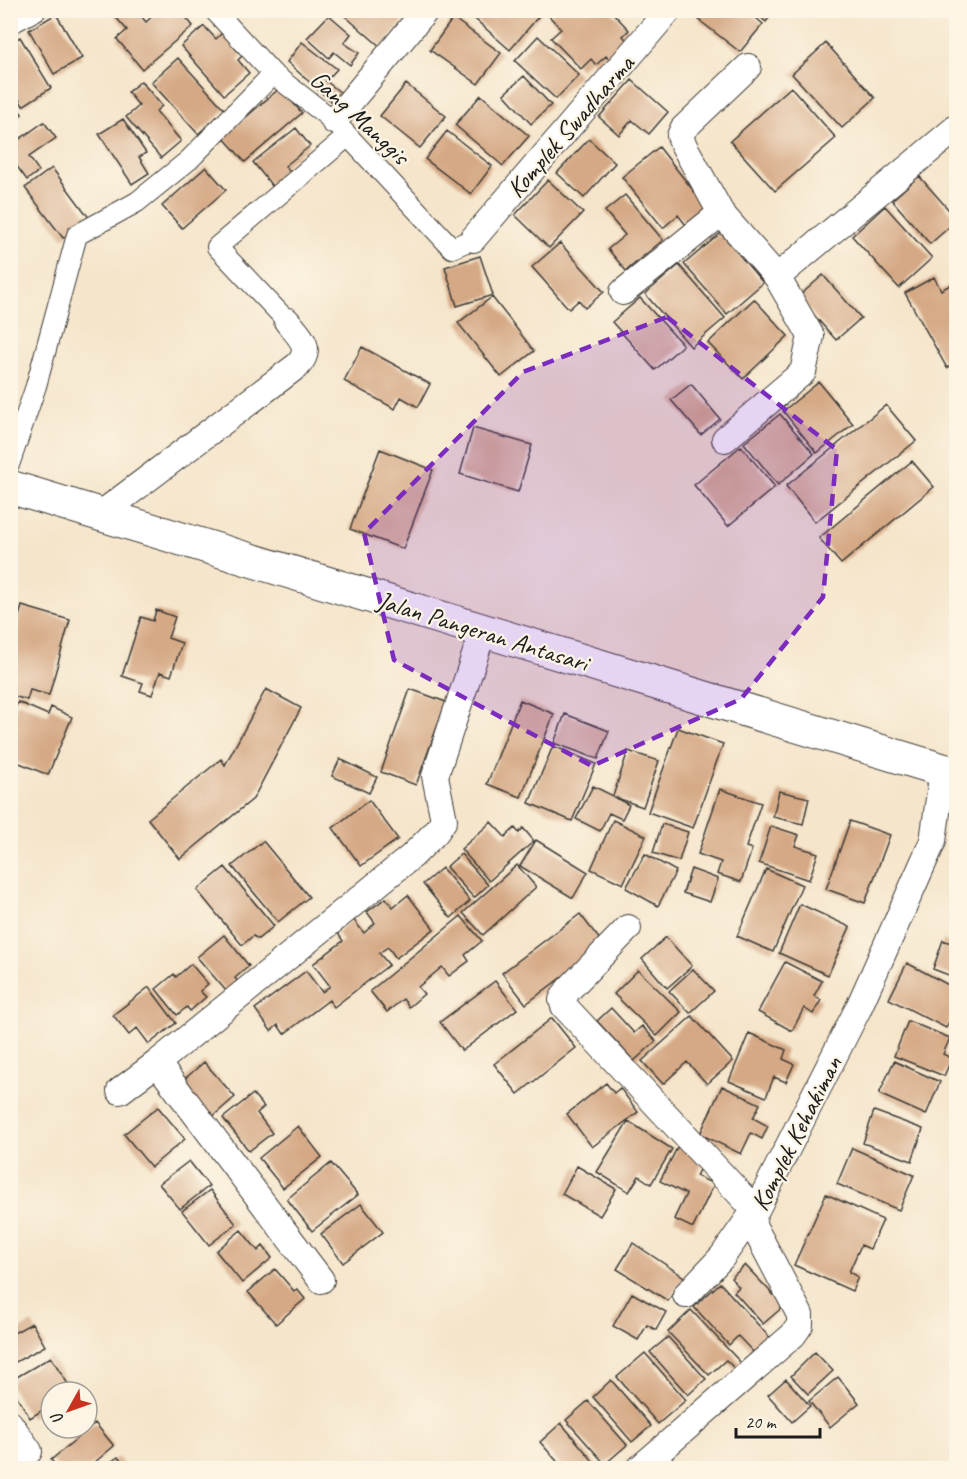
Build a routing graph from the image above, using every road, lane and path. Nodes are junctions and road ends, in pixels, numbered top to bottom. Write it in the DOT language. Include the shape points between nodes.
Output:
graph roads {
  1 [pos="36,10"];
  2 [pos="214,10"];
  3 [pos="426,10"];
  4 [pos="667,11"];
  5 [pos="10,24"];
  6 [pos="748,67"];
  7 [pos="273,74"];
  8 [pos="341,128"];
  9 [pos="957,128"];
  10 [pos="721,213"];
  11 [pos="472,239"];
  12 [pos="777,277"];
  13 [pos="623,292"];
  14 [pos="287,321"];
  15 [pos="724,439"];
  16 [pos="10,462"];
  17 [pos="10,487"];
  18 [pos="101,514"];
  19 [pos="483,631"];
  20 [pos="950,772"];
  21 [pos="628,928"];
  22 [pos="157,1063"];
  23 [pos="120,1091"];
  24 [pos="755,1210"];
  25 [pos="321,1280"];
  26 [pos="686,1295"];
  27 [pos="10,1424"];
  28 [pos="26,1461"];
  29 [pos="640,1468"];
  1 -- 5 [label="street"];
  2 -- 7 [label="street, Gang Manggis"];
  3 -- 8 [label="street"];
  4 -- 11 [label="street, Komplek Swadharma"];
  6 -- 10 [label="street" via="682,129 680,136"];
  7 -- 8 [label="street, Gang Manggis"];
  7 -- 16 [label="street" via="189,160 137,201 77,235 36,386"];
  8 -- 11 [label="street, Gang Manggis" via="452,248"];
  8 -- 14 [label="street" via="217,247"];
  9 -- 12 [label="street"];
  10 -- 12 [label="street"];
  10 -- 13 [label="street"];
  12 -- 15 [label="street" via="811,336 803,372"];
  14 -- 18 [label="street" via="306,349 298,365"];
  17 -- 18 [label="main road, Jalan Pangeran Antasari"];
  18 -- 19 [label="main road, Jalan Pangeran Antasari"];
  19 -- 20 [label="main road, Jalan Pangeran Antasari"];
  19 -- 22 [label="street" via="435,776 444,820 436,832 412,856"];
  20 -- 24 [label="street, Komplek Kehakiman" via="933,841 858,1009"];
  21 -- 24 [label="street" via="568,990 562,1000 564,1006"];
  22 -- 23 [label="street"];
  22 -- 25 [label="street"];
  24 -- 26 [label="street" via="723,1257"];
  24 -- 29 [label="street, Komplek Kehakiman" via="754,1227 800,1315 800,1325"];
  27 -- 28 [label="street"];
}
